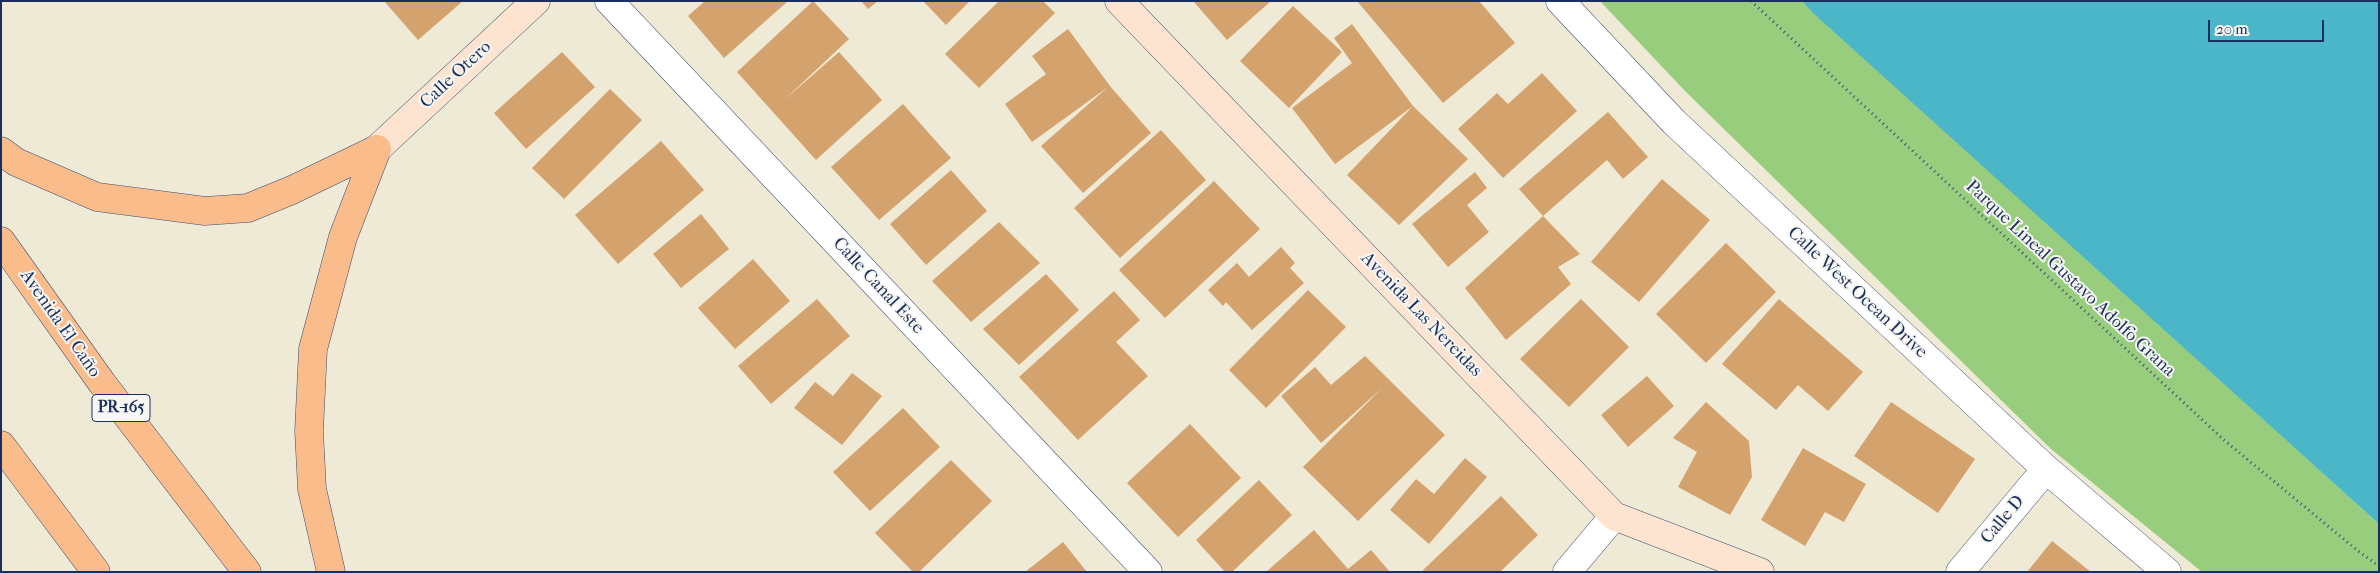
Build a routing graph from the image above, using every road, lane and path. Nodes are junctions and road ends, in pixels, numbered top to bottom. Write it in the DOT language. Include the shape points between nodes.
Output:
graph roads {
  1 [pos="536,1"];
  2 [pos="608,1"];
  3 [pos="1119,1"];
  4 [pos="1560,1"];
  5 [pos="1751,1"];
  6 [pos="377,149"];
  7 [pos="1,151"];
  8 [pos="1,241"];
  9 [pos="1,445"];
  10 [pos="2046,469"];
  11 [pos="1614,516"];
  12 [pos="2379,566"];
  13 [pos="96,572"];
  14 [pos="247,572"];
  15 [pos="332,572"];
  16 [pos="1148,572"];
  17 [pos="1567,572"];
  18 [pos="1760,572"];
  19 [pos="1960,572"];
  20 [pos="2167,572"];
  1 -- 6 [label="street, Calle Otero"];
  2 -- 16 [label="street, Calle Canal Este"];
  3 -- 11 [label="street, Avenida Las Nereidas"];
  4 -- 10 [label="street, Calle West Ocean Drive" via="1674,122"];
  5 -- 12 [label="path, Parque Lineal Gustavo Adolfo Grana" via="2224,440"];
  6 -- 7 [label="highway" via="248,208 205,211 97,197 16,162"];
  6 -- 15 [label="highway" via="343,237 313,349 309,431 312,489"];
  8 -- 14 [label="highway, Avenida El Caño / PR-165" via="102,383"];
  9 -- 13 [label="highway"];
  10 -- 19 [label="street, Calle D"];
  10 -- 20 [label="street, Calle West Ocean Drive"];
  11 -- 17 [label="street"];
  11 -- 18 [label="street, Avenida Las Nereidas"];
}
